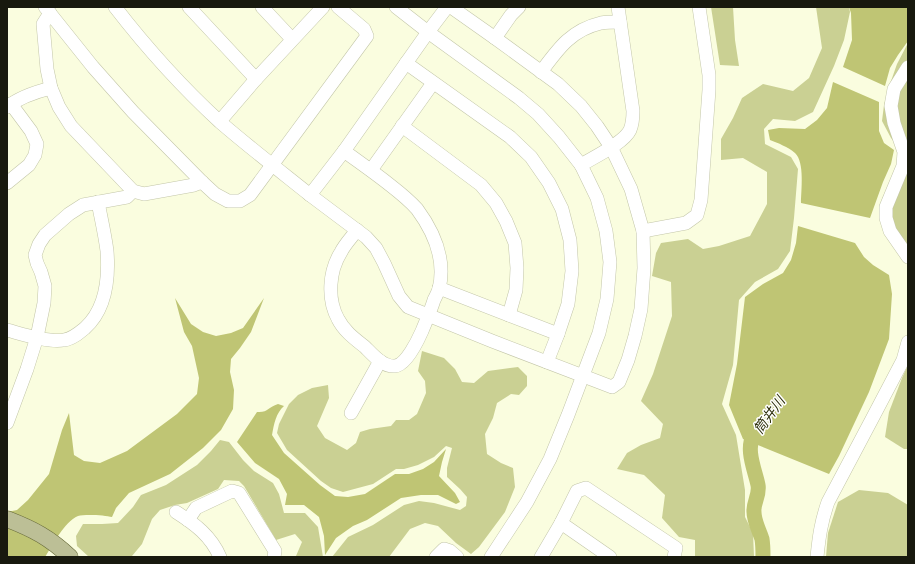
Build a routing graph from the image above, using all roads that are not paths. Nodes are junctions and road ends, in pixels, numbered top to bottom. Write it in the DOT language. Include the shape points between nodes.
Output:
graph roads {
  1 [pos="115,7"];
  2 [pos="188,7"];
  3 [pos="262,7"];
  4 [pos="323,7"];
  5 [pos="338,7"];
  6 [pos="396,7"];
  7 [pos="447,7"];
  8 [pos="451,7"];
  9 [pos="520,7"];
  10 [pos="618,7"];
  11 [pos="699,7"];
  12 [pos="47,10"];
  13 [pos="620,22"];
  14 [pos="428,32"];
  15 [pos="495,38"];
  16 [pos="292,39"];
  17 [pos="406,63"];
  18 [pos="908,67"];
  19 [pos="541,72"];
  20 [pos="256,79"];
  21 [pos="433,83"];
  22 [pos="51,88"];
  23 [pos="9,106"];
  24 [pos="220,121"];
  25 [pos="402,126"];
  26 [pos="611,147"];
  27 [pos="344,150"];
  28 [pos="272,165"];
  29 [pos="581,165"];
  30 [pos="371,170"];
  31 [pos="202,182"];
  32 [pos="7,183"];
  33 [pos="133,192"];
  34 [pos="310,195"];
  35 [pos="98,202"];
  36 [pos="357,230"];
  37 [pos="643,231"];
  38 [pos="908,257"];
  39 [pos="439,288"];
  40 [pos="509,315"];
  41 [pos="428,316"];
  42 [pos="7,330"];
  43 [pos="558,334"];
  44 [pos="37,337"];
  45 [pos="908,342"];
  46 [pos="380,361"];
  47 [pos="547,362"];
  48 [pos="583,376"];
  49 [pos="351,413"];
  50 [pos="7,423"];
  51 [pos="176,512"];
  52 [pos="7,519"];
  53 [pos="188,520"];
  54 [pos="561,523"];
  55 [pos="70,557"];
  56 [pos="220,557"];
  57 [pos="274,557"];
  58 [pos="436,557"];
  59 [pos="457,557"];
  60 [pos="491,557"];
  61 [pos="541,557"];
  62 [pos="610,557"];
  63 [pos="674,557"];
  64 [pos="817,557"];
  1 -- 24 [label="street" via="186,88"];
  2 -- 20 [label="street"];
  3 -- 16 [label="street"];
  4 -- 16 [label="street"];
  5 -- 28 [label="street" via="364,29 367,36"];
  6 -- 14 [label="street"];
  7 -- 14 [label="street"];
  8 -- 15 [label="street"];
  9 -- 15 [label="street"];
  10 -- 13 [label="street"];
  11 -- 37 [label="street" via="710,90 701,200 697,215 686,223"];
  12 -- 22 [label="street" via="43,24"];
  12 -- 31 [label="street" via="133,112"];
  13 -- 19 [label="street" via="601,23 572,36 559,48"];
  13 -- 26 [label="street" via="633,122 625,138"];
  14 -- 17 [label="street"];
  14 -- 29 [label="street" via="523,102 559,137"];
  15 -- 19 [label="street"];
  16 -- 20 [label="street"];
  17 -- 21 [label="street"];
  17 -- 27 [label="street"];
  18 -- 38 [label="street" via="894,89 891,106 904,152 904,166 886,207 886,218 890,231"];
  19 -- 26 [label="street" via="558,84 580,106"];
  20 -- 24 [label="street"];
  21 -- 25 [label="street"];
  21 -- 43 [label="street" via="510,137 531,157 549,183 562,209 570,240 572,271 568,304"];
  22 -- 23 [label="street" via="20,99"];
  22 -- 33 [label="street" via="71,126"];
  23 -- 32 [label="street" via="31,131 37,144 35,155 29,165"];
  24 -- 28 [label="street"];
  25 -- 30 [label="street"];
  25 -- 40 [label="street" via="481,185 496,203 515,243 516,290"];
  26 -- 29 [label="street"];
  26 -- 37 [label="street" via="631,189"];
  27 -- 30 [label="street"];
  27 -- 34 [label="street"];
  28 -- 31 [label="street" via="250,195 240,201 228,201 215,194"];
  28 -- 34 [label="street"];
  29 -- 48 [label="street" via="597,198 606,231 610,262 607,299 599,333"];
  30 -- 39 [label="street" via="402,194 416,209 431,232 439,251"];
  31 -- 33 [label="street" via="144,194"];
  33 -- 35 [label="street" via="127,197"];
  34 -- 36 [label="street"];
  35 -- 44 [label="street" via="83,206 69,214 45,235 39,244 35,255 36,263 45,286"];
  35 -- 44 [label="street" via="107,250 105,292 100,307 90,324 77,335 65,340"];
  36 -- 41 [label="street" via="376,248 399,296 408,307"];
  36 -- 46 [label="street" via="340,252 334,267 330,284 332,302 337,318 348,333"];
  37 -- 48 [label="street" via="641,309 628,360 619,382 612,387"];
  39 -- 40 [label="street"];
  39 -- 41 [label="street"];
  40 -- 43 [label="street"];
  41 -- 46 [label="street" via="419,340 402,363 395,366"];
  41 -- 47 [label="street"];
  42 -- 44 [label="street"];
  43 -- 47 [label="street"];
  44 -- 50 [label="street"];
  45 -- 64 [label="street" via="899,366 828,502 819,534"];
  46 -- 49 [label="street"];
  47 -- 48 [label="street"];
  48 -- 60 [label="street" via="550,459 527,502"];
  51 -- 53 [label="street"];
  52 -- 55 [label="main road" via="36,531"];
  53 -- 56 [label="street" via="204,533"];
  53 -- 57 [label="street" via="196,508 232,491 239,493 275,551"];
  54 -- 61 [label="street"];
  54 -- 62 [label="street"];
  54 -- 63 [label="street" via="577,491 586,488 676,548"];
  58 -- 59 [label="street" via="444,549"];
}
